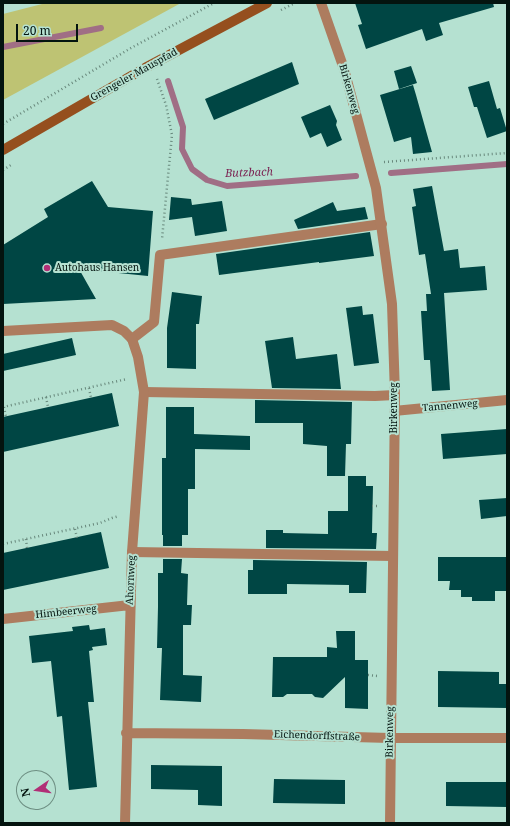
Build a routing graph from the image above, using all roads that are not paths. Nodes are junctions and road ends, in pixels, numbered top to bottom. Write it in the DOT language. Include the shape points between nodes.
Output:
graph roads {
  1 [pos="268,3"];
  2 [pos="321,3"];
  3 [pos="3,150"];
  4 [pos="382,224"];
  5 [pos="3,331"];
  6 [pos="132,339"];
  7 [pos="144,392"];
  8 [pos="395,395"];
  9 [pos="507,400"];
  10 [pos="394,411"];
  11 [pos="132,552"];
  12 [pos="393,556"];
  13 [pos="130,605"];
  14 [pos="3,619"];
  15 [pos="126,733"];
  16 [pos="390,738"];
  17 [pos="507,738"];
  18 [pos="125,823"];
  19 [pos="390,823"];
  1 -- 3 [label="main road, Grengeler Mauspfad" via="144,68"];
  2 -- 4 [label="street, Birkenweg" via="344,69 370,161"];
  4 -- 6 [label="street" via="160,255 154,322"];
  4 -- 8 [label="street, Birkenweg" via="392,304"];
  5 -- 6 [label="street" via="112,325"];
  6 -- 7 [label="street, Ahornweg"];
  7 -- 8 [label="street"];
  7 -- 11 [label="street, Ahornweg"];
  8 -- 10 [label="street, Birkenweg"];
  9 -- 10 [label="street, Tannenweg"];
  10 -- 12 [label="street, Birkenweg"];
  11 -- 12 [label="street"];
  11 -- 13 [label="street, Ahornweg"];
  12 -- 16 [label="street, Birkenweg"];
  13 -- 14 [label="street, Himbeerweg"];
  13 -- 15 [label="street, Ahornweg"];
  15 -- 16 [label="street, Eichendorffstraße"];
  15 -- 18 [label="street, Ahornweg"];
  16 -- 17 [label="street, Eichendorffstraße"];
  16 -- 19 [label="street, Birkenweg"];
}
